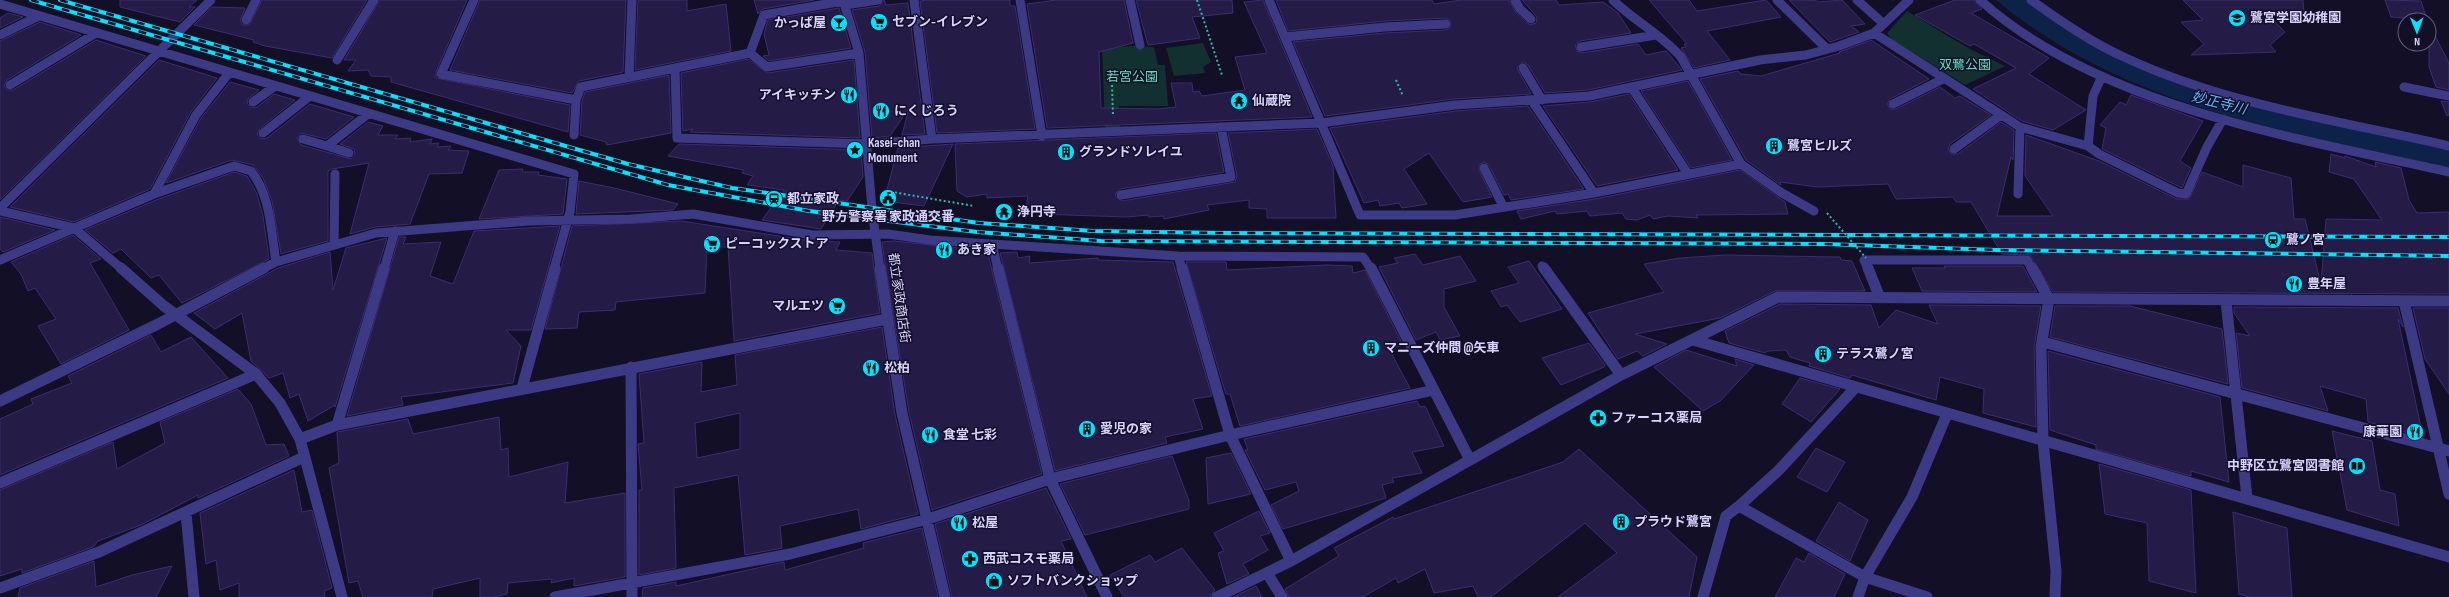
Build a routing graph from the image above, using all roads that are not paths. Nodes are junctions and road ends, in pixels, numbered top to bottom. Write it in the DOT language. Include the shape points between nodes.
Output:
graph roads {
  1 [pos="211,0"];
  2 [pos="256,0"];
  3 [pos="374,0"];
  4 [pos="474,0"];
  5 [pos="632,0"];
  6 [pos="878,0"];
  7 [pos="914,0"];
  8 [pos="1020,0"];
  9 [pos="1130,0"];
  10 [pos="1269,0"];
  11 [pos="1515,0"];
  12 [pos="1613,0"];
  13 [pos="1777,0"];
  14 [pos="1857,0"];
  15 [pos="1909,0"];
  16 [pos="1980,0"];
  17 [pos="2031,0"];
  18 [pos="844,2"];
  19 [pos="0,4"];
  20 [pos="39,16"];
  21 [pos="1531,19"];
  22 [pos="246,20"];
  23 [pos="1446,24"];
  24 [pos="1884,24"];
  25 [pos="96,33"];
  26 [pos="1874,33"];
  27 [pos="0,35"];
  28 [pos="1656,35"];
  29 [pos="1285,37"];
  30 [pos="1140,45"];
  31 [pos="1581,47"];
  32 [pos="1827,49"];
  33 [pos="158,52"];
  34 [pos="859,53"];
  35 [pos="750,54"];
  36 [pos="337,60"];
  37 [pos="675,68"];
  38 [pos="1523,68"];
  39 [pos="229,73"];
  40 [pos="1690,76"];
  41 [pos="2102,76"];
  42 [pos="628,77"];
  43 [pos="1943,79"];
  44 [pos="10,85"];
  45 [pos="275,86"];
  46 [pos="2404,87"];
  47 [pos="1632,88"];
  48 [pos="310,96"];
  49 [pos="2449,96"];
  50 [pos="576,100"];
  51 [pos="1542,100"];
  52 [pos="1532,101"];
  53 [pos="252,102"];
  54 [pos="1893,104"];
  55 [pos="368,114"];
  56 [pos="2001,115"];
  57 [pos="2223,119"];
  58 [pos="1321,123"];
  59 [pos="1221,127"];
  60 [pos="2020,127"];
  61 [pos="263,133"];
  62 [pos="574,135"];
  63 [pos="1042,136"];
  64 [pos="303,139"];
  65 [pos="932,139"];
  66 [pos="868,144"];
  67 [pos="327,146"];
  68 [pos="2088,146"];
  69 [pos="2449,146"];
  70 [pos="1954,149"];
  71 [pos="349,153"];
  72 [pos="1741,164"];
  73 [pos="1484,168"];
  74 [pos="2449,172"];
  75 [pos="335,174"];
  76 [pos="1688,174"];
  77 [pos="1594,193"];
  78 [pos="154,194"];
  79 [pos="1120,194"];
  80 [pos="2018,194"];
  81 [pos="1503,206"];
  82 [pos="0,209"];
  83 [pos="1814,211"];
  84 [pos="568,219"];
  85 [pos="74,228"];
  86 [pos="395,231"];
  87 [pos="876,235"];
  88 [pos="992,244"];
  89 [pos="334,246"];
  90 [pos="1178,256"];
  91 [pos="0,260"];
  92 [pos="276,262"];
  93 [pos="1542,266"];
  94 [pos="1880,298"];
  95 [pos="2049,300"];
  96 [pos="2226,300"];
  97 [pos="2404,301"];
  98 [pos="2449,301"];
  99 [pos="174,314"];
  100 [pos="887,319"];
  101 [pos="1693,340"];
  102 [pos="2043,342"];
  103 [pos="631,368"];
  104 [pos="256,374"];
  105 [pos="1621,375"];
  106 [pos="522,388"];
  107 [pos="1855,388"];
  108 [pos="1434,390"];
  109 [pos="2238,396"];
  110 [pos="0,401"];
  111 [pos="1947,414"];
  112 [pos="337,425"];
  113 [pos="1230,435"];
  114 [pos="300,439"];
  115 [pos="2043,441"];
  116 [pos="2444,450"];
  117 [pos="304,457"];
  118 [pos="1470,460"];
  119 [pos="1050,479"];
  120 [pos="0,483"];
  121 [pos="2449,494"];
  122 [pos="2247,498"];
  123 [pos="1739,506"];
  124 [pos="186,513"];
  125 [pos="928,520"];
  126 [pos="2449,557"];
  127 [pos="1291,561"];
  128 [pos="1267,573"];
  129 [pos="1865,577"];
  130 [pos="632,583"];
  131 [pos="0,588"];
  132 [pos="194,597"];
  133 [pos="342,597"];
  134 [pos="555,597"];
  135 [pos="632,597"];
  136 [pos="945,597"];
  137 [pos="1107,597"];
  138 [pos="1217,597"];
  139 [pos="1282,597"];
  140 [pos="1703,597"];
  141 [pos="1858,597"];
  142 [pos="1927,597"];
  143 [pos="2055,597"];
  1 -- 33 [label="street"];
  2 -- 22 [label="street"];
  3 -- 36 [label="street"];
  4 -- 50 [label="street" via="441,74"];
  5 -- 42 [label="street"];
  6 -- 18 [label="street"];
  7 -- 65 [label="street"];
  8 -- 63 [label="street"];
  9 -- 30 [label="street"];
  10 -- 29 [label="street"];
  11 -- 21 [label="street"];
  12 -- 28 [label="street" via="1633,19"];
  13 -- 32 [label="street"];
  14 -- 24 [label="street"];
  15 -- 24 [label="street"];
  16 -- 41 [label="street" via="2031,39 2061,57"];
  17 -- 69 [label="street" via="2048,14 2097,44 2197,86"];
  18 -- 34 [label="street, 都立家政商店街"];
  18 -- 35 [label="street" via="764,15"];
  19 -- 20 [label="street"];
  20 -- 25 [label="street"];
  20 -- 27 [label="street"];
  23 -- 29 [label="street"];
  24 -- 26 [label="street"];
  25 -- 33 [label="street"];
  25 -- 44 [label="street"];
  26 -- 32 [label="street"];
  26 -- 43 [label="street"];
  28 -- 31 [label="street"];
  28 -- 40 [label="street" via="1671,44 1688,67"];
  29 -- 58 [label="street"];
  32 -- 40 [label="street" via="1806,55 1760,60"];
  33 -- 39 [label="street"];
  33 -- 82 [label="street"];
  34 -- 35 [label="street" via="767,67"];
  34 -- 66 [label="street, 都立家政商店街"];
  35 -- 37 [label="street"];
  37 -- 42 [label="street"];
  37 -- 66 [label="street" via="678,138"];
  38 -- 51 [label="street"];
  39 -- 45 [label="street"];
  39 -- 78 [label="street" via="215,87 195,115"];
  40 -- 47 [label="street"];
  40 -- 72 [label="street"];
  41 -- 57 [label="street"];
  41 -- 68 [label="street" via="2093,96"];
  42 -- 50 [label="street" via="581,87"];
  43 -- 54 [label="street"];
  43 -- 56 [label="street"];
  45 -- 48 [label="street"];
  45 -- 53 [label="street"];
  46 -- 49 [label="street"];
  47 -- 51 [label="street" via="1589,96"];
  47 -- 76 [label="street"];
  48 -- 55 [label="street"];
  48 -- 61 [label="street"];
  50 -- 62 [label="street"];
  51 -- 52 [label="street"];
  52 -- 58 [label="street" via="1455,105"];
  52 -- 77 [label="street"];
  55 -- 67 [label="street"];
  55 -- 84 [label="street" via="574,174"];
  56 -- 60 [label="street"];
  56 -- 70 [label="street"];
  57 -- 68 [label="street" via="2207,146 2186,194 2178,193 2098,154"];
  57 -- 74 [label="street"];
  58 -- 59 [label="street"];
  58 -- 81 [label="street" via="1360,216 1455,215"];
  59 -- 63 [label="street"];
  59 -- 79 [label="street" via="1231,177"];
  60 -- 68 [label="street"];
  60 -- 80 [label="street"];
  63 -- 65 [label="street"];
  64 -- 67 [label="street"];
  65 -- 66 [label="street"];
  66 -- 87 [label="street, 都立家政商店街"];
  67 -- 71 [label="street"];
  72 -- 76 [label="street"];
  72 -- 83 [label="street" via="1782,193"];
  73 -- 81 [label="street"];
  75 -- 89 [label="street"];
  76 -- 77 [label="street"];
  77 -- 81 [label="street"];
  78 -- 85 [label="street"];
  78 -- 92 [label="street" via="234,166 242,166 251,171 259,182 265,199"];
  82 -- 85 [label="street"];
  84 -- 86 [label="street"];
  84 -- 87 [label="street" via="631,219 693,214 809,235"];
  84 -- 106 [label="street"];
  85 -- 91 [label="street"];
  85 -- 99 [label="street"];
  86 -- 89 [label="street" via="376,233"];
  86 -- 112 [label="street"];
  87 -- 88 [label="street"];
  87 -- 100 [label="street, 都立家政商店街"];
  88 -- 90 [label="street"];
  88 -- 119 [label="street"];
  89 -- 92 [label="street"];
  90 -- 108 [label="street" via="1363,257"];
  90 -- 113 [label="street"];
  92 -- 99 [label="street"];
  93 -- 105 [label="street"];
  94 -- 95 [label="street"];
  94 -- 95 [label="street" via="1864,260 2027,260"];
  94 -- 101 [label="street" via="1778,297"];
  95 -- 96 [label="street"];
  95 -- 102 [label="street" via="2045,309"];
  96 -- 97 [label="street"];
  96 -- 109 [label="street"];
  97 -- 98 [label="street"];
  97 -- 116 [label="street"];
  99 -- 104 [label="street"];
  99 -- 110 [label="street"];
  100 -- 103 [label="street"];
  100 -- 125 [label="street, 都立家政商店街" via="902,413"];
  101 -- 105 [label="street"];
  101 -- 107 [label="street"];
  102 -- 109 [label="street"];
  102 -- 115 [label="street"];
  103 -- 106 [label="street"];
  103 -- 130 [label="street"];
  104 -- 114 [label="street" via="280,403"];
  104 -- 120 [label="street" via="83,445"];
  105 -- 118 [label="street"];
  106 -- 112 [label="street"];
  107 -- 111 [label="street"];
  107 -- 123 [label="street" via="1778,471"];
  108 -- 113 [label="street"];
  108 -- 118 [label="street"];
  109 -- 116 [label="street"];
  109 -- 122 [label="street"];
  111 -- 115 [label="street"];
  111 -- 129 [label="street" via="1912,497"];
  112 -- 114 [label="street"];
  113 -- 119 [label="street"];
  113 -- 127 [label="street"];
  114 -- 117 [label="street"];
  115 -- 122 [label="street"];
  115 -- 143 [label="street" via="2056,571"];
  116 -- 121 [label="street"];
  117 -- 124 [label="street"];
  117 -- 133 [label="street"];
  118 -- 127 [label="street"];
  119 -- 125 [label="street"];
  119 -- 137 [label="street"];
  122 -- 126 [label="street"];
  123 -- 129 [label="street"];
  123 -- 140 [label="street" via="1726,516"];
  124 -- 131 [label="street" via="99,552"];
  124 -- 132 [label="street"];
  125 -- 130 [label="street" via="790,554"];
  125 -- 136 [label="street, 都立家政商店街"];
  127 -- 128 [label="street"];
  128 -- 138 [label="street"];
  128 -- 139 [label="street"];
  129 -- 141 [label="street"];
  129 -- 142 [label="street"];
  130 -- 134 [label="street"];
  130 -- 135 [label="street"];
}
